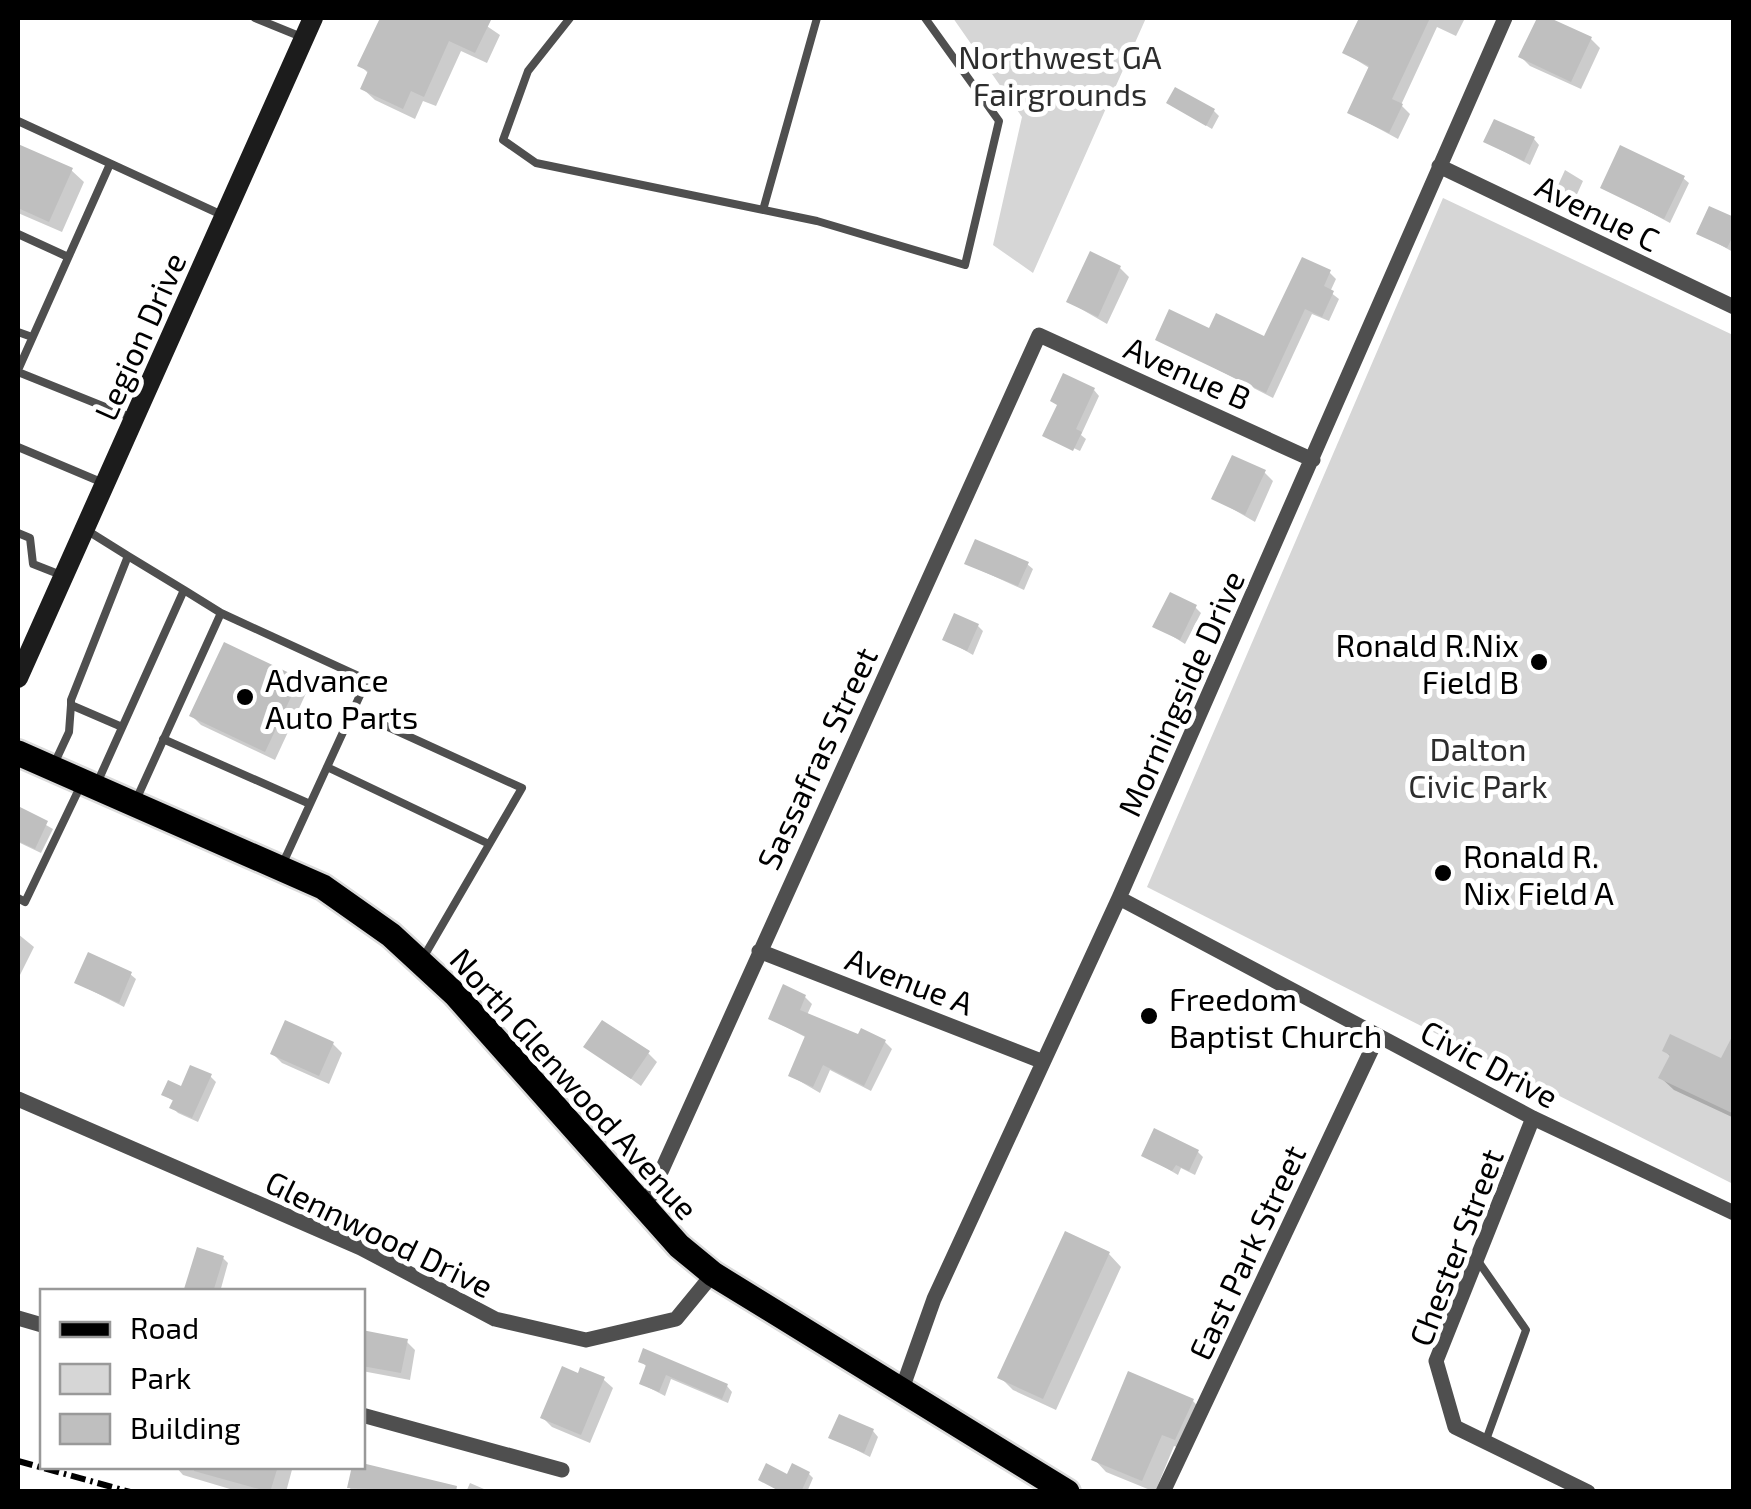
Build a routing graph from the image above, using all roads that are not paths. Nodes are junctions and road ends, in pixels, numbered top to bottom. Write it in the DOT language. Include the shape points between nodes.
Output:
graph roads {
  1 [pos="256,18"];
  2 [pos="313,18"];
  3 [pos="570,18"];
  4 [pos="816,18"];
  5 [pos="924,18"];
  6 [pos="1505,18"];
  7 [pos="304,38"];
  8 [pos="18,121"];
  9 [pos="110,164"];
  10 [pos="1439,166"];
  11 [pos="763,210"];
  12 [pos="225,216"];
  13 [pos="18,234"];
  14 [pos="68,256"];
  15 [pos="1734,307"];
  16 [pos="18,332"];
  17 [pos="1040,335"];
  18 [pos="32,337"];
  19 [pos="18,371"];
  20 [pos="134,419"];
  21 [pos="18,447"];
  22 [pos="1313,460"];
  23 [pos="105,484"];
  24 [pos="85,529"];
  25 [pos="18,532"];
  26 [pos="128,556"];
  27 [pos="64,576"];
  28 [pos="184,590"];
  29 [pos="221,612"];
  30 [pos="20,664"];
  31 [pos="71,704"];
  32 [pos="353,710"];
  33 [pos="122,726"];
  34 [pos="163,739"];
  35 [pos="18,752"];
  36 [pos="327,767"];
  37 [pos="52,768"];
  38 [pos="89,784"];
  39 [pos="134,804"];
  40 [pos="310,804"];
  41 [pos="490,844"];
  42 [pos="280,868"];
  43 [pos="18,898"];
  44 [pos="1119,898"];
  45 [pos="759,951"];
  46 [pos="420,962"];
  47 [pos="1378,1036"];
  48 [pos="1040,1062"];
  49 [pos="18,1099"];
  50 [pos="1533,1118"];
  51 [pos="646,1205"];
  52 [pos="1734,1213"];
  53 [pos="1476,1258"];
  54 [pos="713,1274"];
  55 [pos="902,1389"];
  56 [pos="365,1415"];
  57 [pos="1486,1440"];
  58 [pos="562,1470"];
  59 [pos="1067,1492"];
  60 [pos="1163,1492"];
  61 [pos="1588,1492"];
  1 -- 7 [label="lane"];
  2 -- 7 [label="street, Legion Drive"];
  3 -- 11 [label="lane" via="528,71 503,140 536,163"];
  4 -- 11 [label="lane"];
  5 -- 11 [label="lane" via="999,121 965,265"];
  6 -- 10 [label="street, Morningside Drive"];
  7 -- 12 [label="street, Legion Drive"];
  8 -- 9 [label="lane"];
  9 -- 12 [label="lane"];
  9 -- 14 [label="lane"];
  10 -- 15 [label="street, Avenue C"];
  10 -- 22 [label="street, Morningside Drive"];
  12 -- 20 [label="street, Legion Drive"];
  13 -- 14 [label="lane"];
  14 -- 18 [label="lane"];
  16 -- 18 [label="lane"];
  17 -- 22 [label="street, Avenue B"];
  17 -- 45 [label="street, Sassafras Street"];
  18 -- 19 [label="lane"];
  19 -- 20 [label="lane"];
  20 -- 23 [label="street, Legion Drive"];
  21 -- 23 [label="lane"];
  22 -- 44 [label="street, Morningside Drive"];
  23 -- 24 [label="street, Legion Drive"];
  24 -- 26 [label="lane"];
  24 -- 27 [label="street, Legion Drive"];
  25 -- 27 [label="lane" via="30,538 33,564"];
  26 -- 28 [label="lane"];
  26 -- 31 [label="lane"];
  27 -- 30 [label="street, Legion Drive"];
  28 -- 29 [label="lane"];
  28 -- 33 [label="lane"];
  29 -- 32 [label="lane" via="367,680"];
  29 -- 34 [label="lane"];
  31 -- 33 [label="lane"];
  31 -- 37 [label="lane" via="69,732"];
  32 -- 36 [label="lane"];
  32 -- 41 [label="lane" via="522,788"];
  33 -- 38 [label="lane"];
  34 -- 39 [label="lane"];
  34 -- 40 [label="lane"];
  35 -- 37 [label="main road, North Glenwood Avenue"];
  36 -- 40 [label="lane"];
  36 -- 41 [label="lane"];
  37 -- 38 [label="main road, North Glenwood Avenue"];
  38 -- 39 [label="main road, North Glenwood Avenue"];
  38 -- 43 [label="lane" via="25,902"];
  39 -- 42 [label="main road, North Glenwood Avenue"];
  40 -- 42 [label="lane"];
  41 -- 46 [label="lane"];
  42 -- 46 [label="main road, North Glenwood Avenue" via="323,887"];
  44 -- 47 [label="street, Civic Drive"];
  44 -- 48 [label="street, Morningside Drive"];
  45 -- 48 [label="street, Avenue A"];
  45 -- 51 [label="street, Sassafras Street"];
  46 -- 51 [label="main road, North Glenwood Avenue"];
  47 -- 50 [label="street, Civic Drive"];
  47 -- 60 [label="street, East Park Street"];
  48 -- 55 [label="street, Morningside Drive" via="934,1300"];
  49 -- 54 [label="street, Glennwood Drive" via="362,1248 495,1318 586,1340 676,1319"];
  50 -- 52 [label="street, Civic Drive"];
  50 -- 53 [label="street, Chester Street"];
  51 -- 54 [label="main road, North Glenwood Avenue"];
  53 -- 57 [label="lane" via="1526,1330"];
  53 -- 57 [label="street, Chester Street" via="1436,1361 1455,1427"];
  54 -- 55 [label="main road, North Glenwood Avenue"];
  55 -- 59 [label="main road, North Glenwood Avenue"];
  56 -- 58 [label="street"];
  57 -- 61 [label="street, Chester Street"];
}
